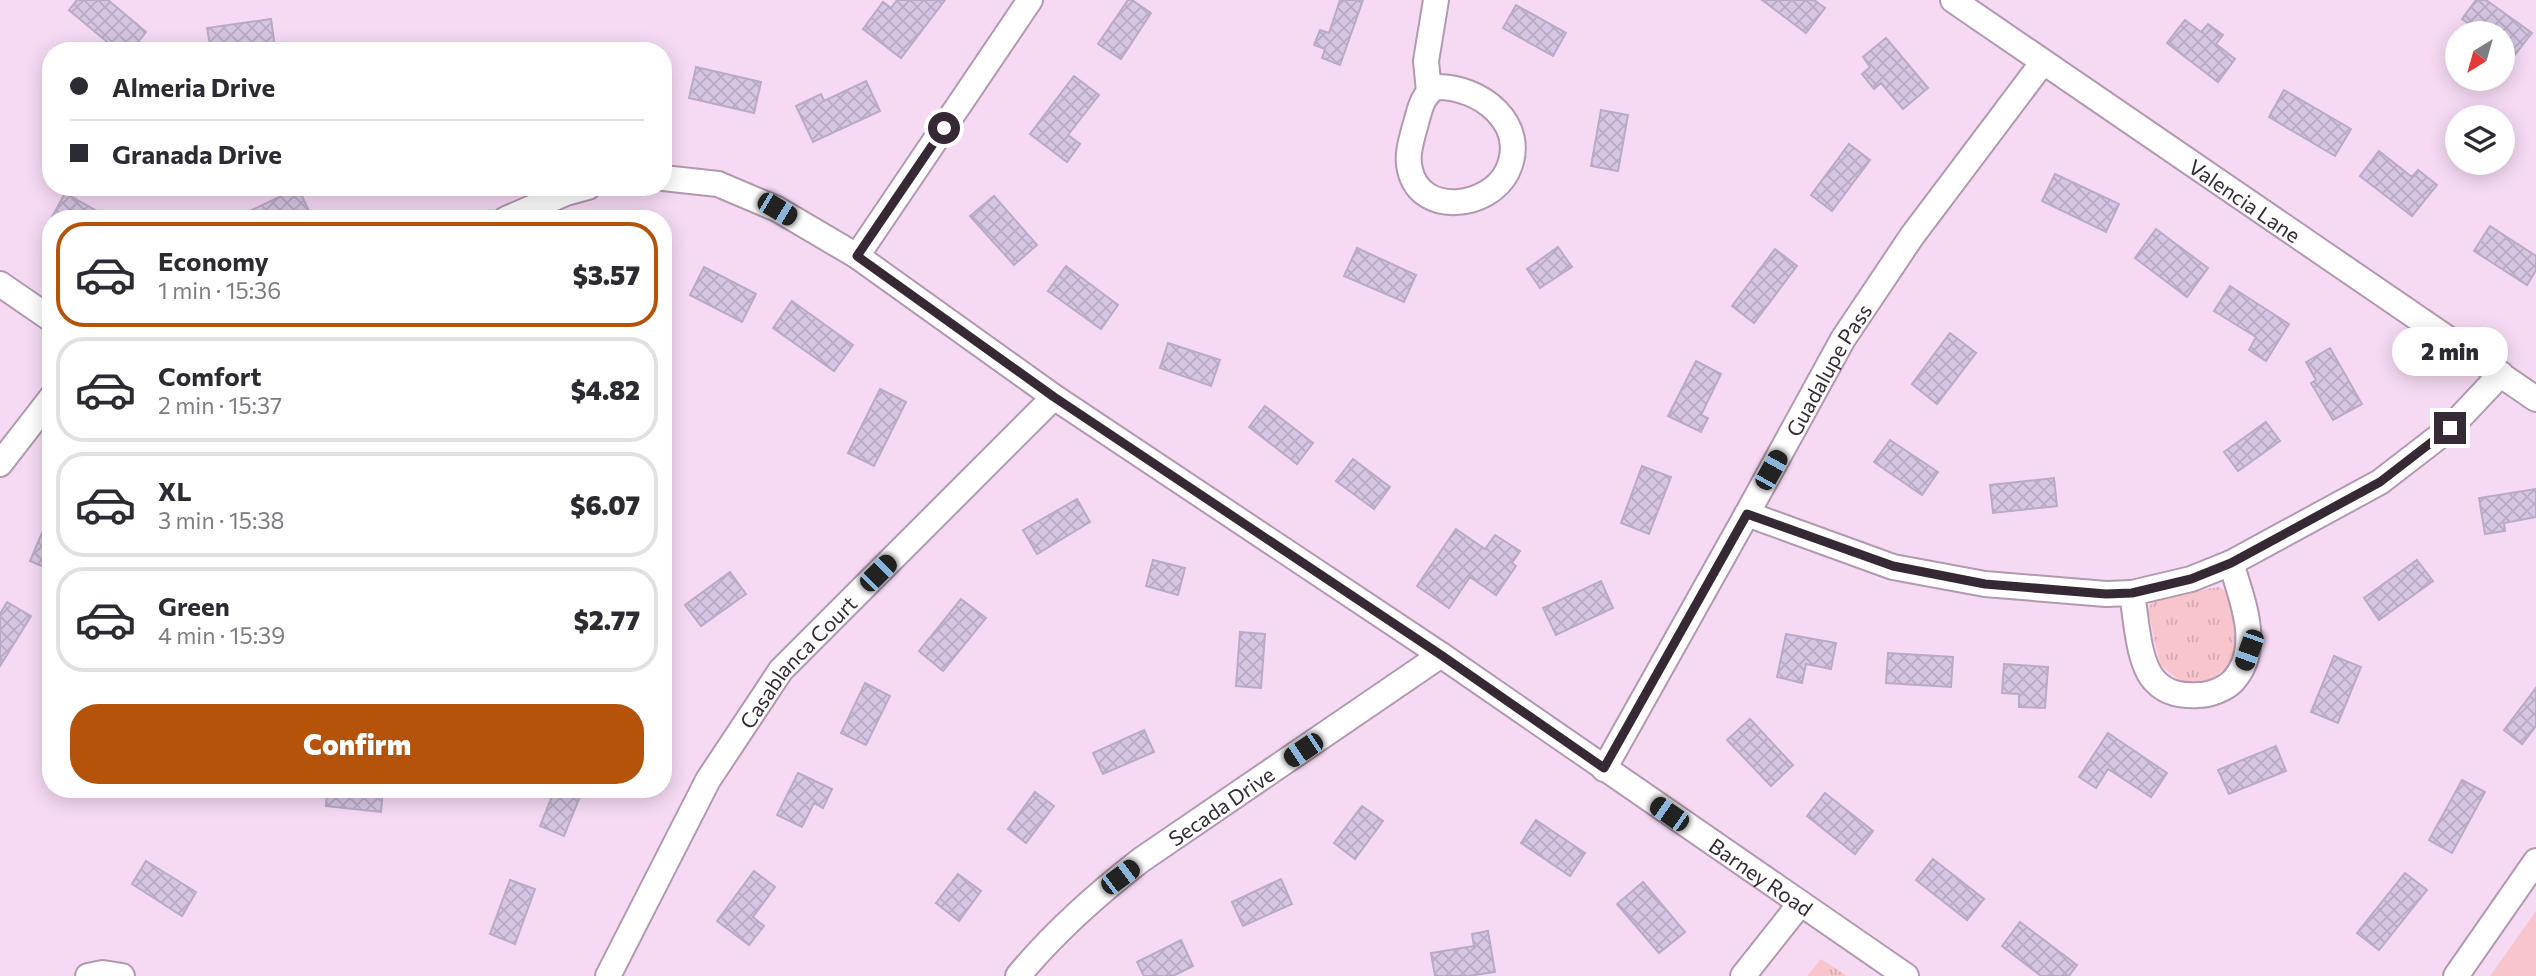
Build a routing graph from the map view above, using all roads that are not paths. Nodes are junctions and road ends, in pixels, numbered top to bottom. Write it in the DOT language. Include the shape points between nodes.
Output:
graph roads {
  1 [pos="1030,0"];
  2 [pos="1436,0"];
  3 [pos="1953,0"];
  4 [pos="2043,62"];
  5 [pos="1429,91"];
  6 [pos="672,179"];
  7 [pos="559,196"];
  8 [pos="527,210"];
  9 [pos="857,256"];
  10 [pos="0,284"];
  11 [pos="42,313"];
  12 [pos="2501,374"];
  13 [pos="1054,397"];
  14 [pos="2536,399"];
  15 [pos="42,410"];
  16 [pos="0,464"];
  17 [pos="1747,514"];
  18 [pos="2231,563"];
  19 [pos="2132,593"];
  20 [pos="1441,655"];
  21 [pos="1604,768"];
  22 [pos="2536,860"];
  23 [pos="1800,904"];
  24 [pos="88,976"];
  25 [pos="122,976"];
  26 [pos="608,976"];
  27 [pos="1018,976"];
  28 [pos="1743,976"];
  29 [pos="1906,976"];
  30 [pos="2456,976"];
  1 -- 9 [label="street"];
  2 -- 5 [label="street" via="1426,61"];
  3 -- 4 [label="street, Valencia Lane"];
  4 -- 12 [label="street, Valencia Lane"];
  4 -- 17 [label="street, Guadalupe Pass" via="1912,236 1843,339"];
  5 -- 5 [label="street" via="1410,144 1410,172 1421,190 1432,197 1455,203 1480,198 1499,183 1511,162 1508,125 1483,99 1444,87"];
  6 -- 9 [label="street, Barney Road" via="718,184 777,209"];
  7 -- 8 [label="street"];
  9 -- 13 [label="street, Barney Road"];
  10 -- 11 [label="street"];
  12 -- 14 [label="street, Valencia Lane"];
  12 -- 18 [label="street" via="2450,428 2380,482"];
  13 -- 20 [label="street, Barney Road"];
  13 -- 26 [label="street, Casablanca Court" via="781,670 708,780"];
  15 -- 16 [label="street"];
  17 -- 19 [label="street" via="1893,566 1985,584"];
  17 -- 21 [label="street, Guadalupe Pass"];
  18 -- 19 [label="street" via="2191,579"];
  18 -- 19 [label="street" via="2248,620 2249,650 2241,672 2228,686 2203,695 2174,694 2154,680 2143,658"];
  20 -- 21 [label="street, Barney Road"];
  20 -- 27 [label="street, Secada Drive" via="1130,868 1060,928"];
  21 -- 23 [label="street, Barney Road"];
  22 -- 30 [label="street"];
  23 -- 28 [label="street"];
  23 -- 29 [label="street, Barney Road"];
  24 -- 25 [label="street"];
}
